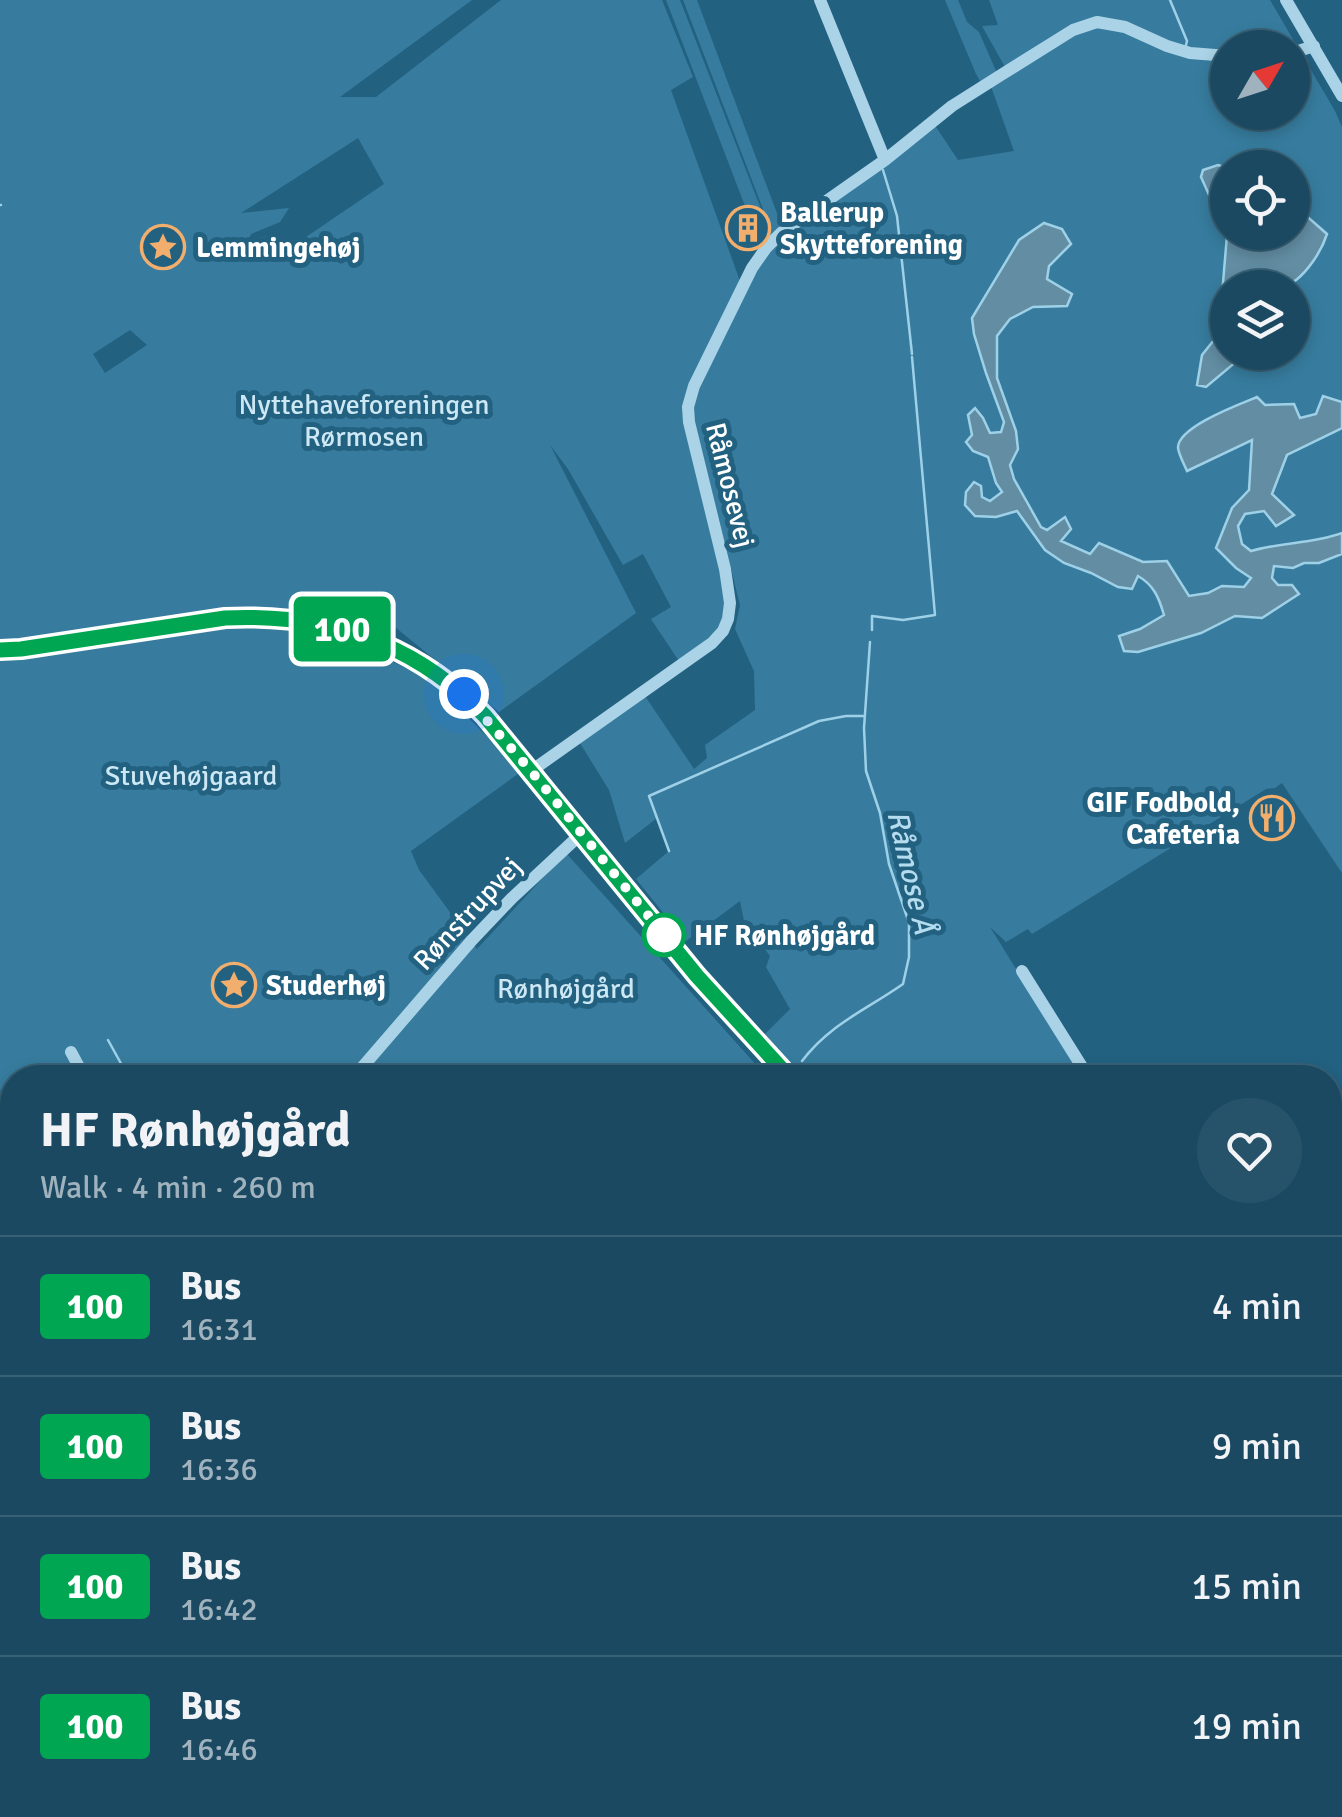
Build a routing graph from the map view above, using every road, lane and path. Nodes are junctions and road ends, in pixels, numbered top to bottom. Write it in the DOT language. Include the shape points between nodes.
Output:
graph roads {
  1 [pos="820,0"];
  2 [pos="1286,0"];
  3 [pos="1314,46"];
  4 [pos="1310,47"];
  5 [pos="1210,55"];
  6 [pos="1342,94"];
  7 [pos="885,160"];
  8 [pos="0,650"];
  9 [pos="531,771"];
  10 [pos="582,833"];
  11 [pos="1022,972"];
  12 [pos="71,1052"];
  13 [pos="78,1065"];
  14 [pos="364,1065"];
  15 [pos="778,1065"];
  16 [pos="1080,1065"];
  1 -- 7 [label="street"];
  2 -- 3 [label="street"];
  3 -- 4 [label="street"];
  3 -- 6 [label="street"];
  5 -- 7 [label="street, Råmosevej" via="1097,22 1073,30 952,106"];
  7 -- 9 [label="street, Råmosevej" via="766,248 694,386 688,422 730,602 723,631"];
  8 -- 9 [label="street" via="225,618 317,623 390,646 438,674"];
  9 -- 10 [label="street"];
  10 -- 14 [label="street, Rønstrupvej" via="472,940"];
  10 -- 15 [label="street"];
  11 -- 16 [label="street"];
  12 -- 13 [label="street"];
}
